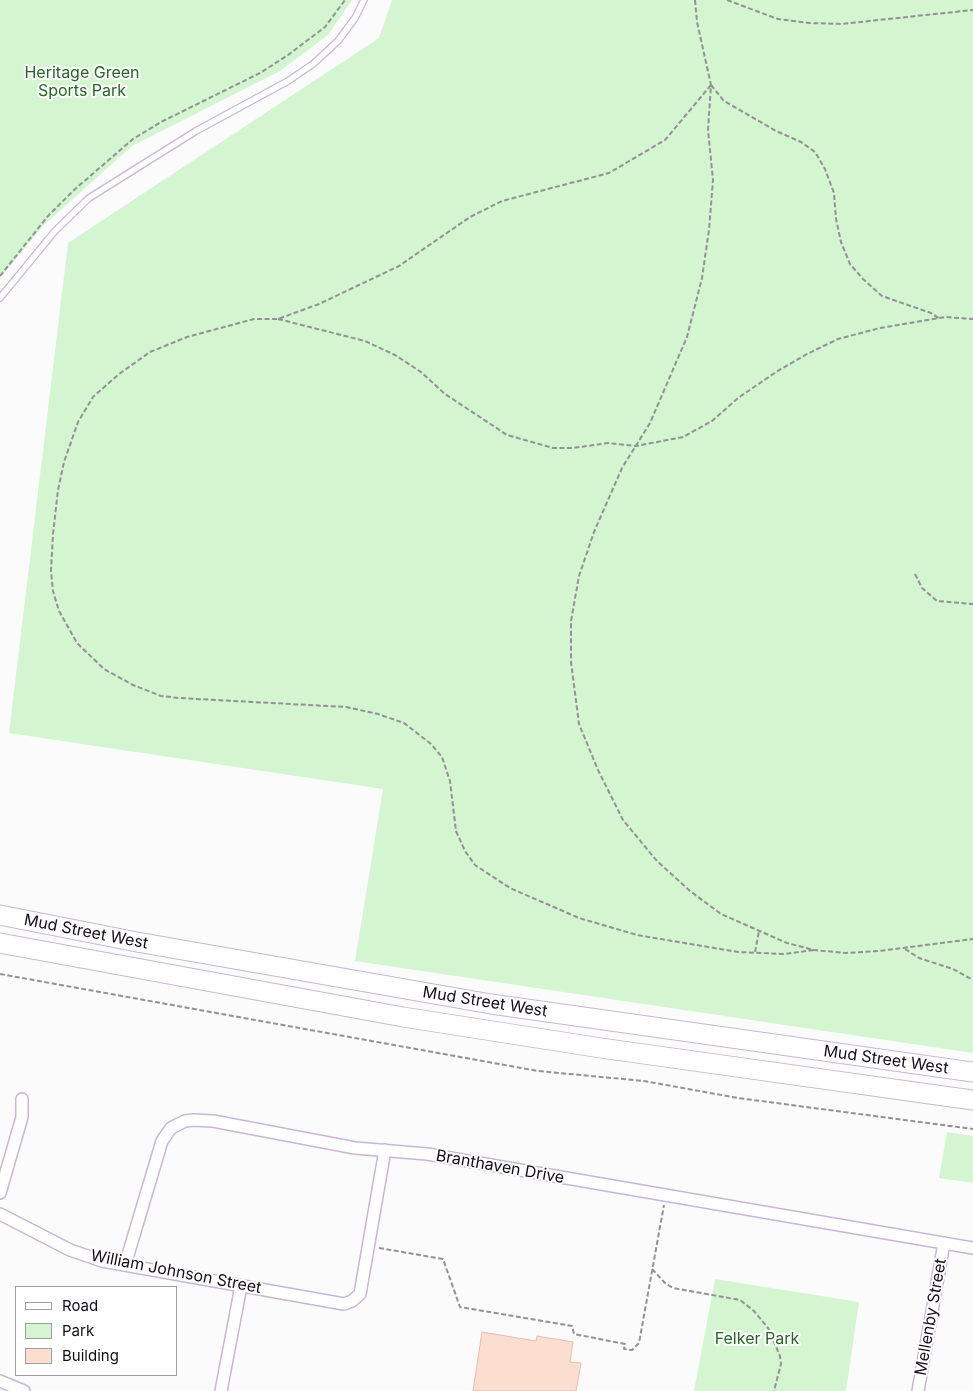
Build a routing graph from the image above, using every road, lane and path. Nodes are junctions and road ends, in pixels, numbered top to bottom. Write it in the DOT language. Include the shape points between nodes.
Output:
graph roads {
  1 [pos="345,0"];
  2 [pos="364,0"];
  3 [pos="695,0"];
  4 [pos="728,0"];
  5 [pos="973,10"];
  6 [pos="711,85"];
  7 [pos="0,276"];
  8 [pos="0,298"];
  9 [pos="278,319"];
  10 [pos="940,319"];
  11 [pos="973,319"];
  12 [pos="636,446"];
  13 [pos="915,574"];
  14 [pos="973,604"];
  15 [pos="0,915"];
  16 [pos="759,931"];
  17 [pos="973,939"];
  18 [pos="0,943"];
  19 [pos="905,949"];
  20 [pos="814,950"];
  21 [pos="756,952"];
  22 [pos="0,974"];
  23 [pos="973,980"];
  24 [pos="973,1072"];
  25 [pos="22,1099"];
  26 [pos="973,1100"];
  27 [pos="973,1129"];
  28 [pos="385,1150"];
  29 [pos="0,1193"];
  30 [pos="666,1196"];
  31 [pos="0,1214"];
  32 [pos="944,1243"];
  33 [pos="369,1246"];
  34 [pos="973,1248"];
  35 [pos="125,1265"];
  36 [pos="652,1269"];
  37 [pos="241,1286"];
  38 [pos="0,1381"];
  39 [pos="24,1391"];
  40 [pos="221,1391"];
  41 [pos="774,1391"];
  42 [pos="918,1391"];
  1 -- 7 [label="path" via="325,27 288,55 133,139 48,216"];
  2 -- 8 [label="lane" via="338,41 313,64 196,131 89,198 55,231"];
  3 -- 6 [label="path"];
  4 -- 5 [label="path" via="778,19 817,23 880,21"];
  6 -- 9 [label="path" via="665,140 609,173 502,201 470,218 398,266 319,304"];
  6 -- 10 [label="path" via="724,101 816,152 834,193 841,242 850,264 882,296"];
  6 -- 12 [label="path" via="708,130 713,180 702,278 687,337 650,424"];
  9 -- 12 [label="path" via="366,341 395,355 476,417 521,440 553,448 608,443"];
  9 -- 21 [label="path" via="254,319 224,326 150,352 93,397 78,422 64,462 53,534 53,591 59,611 77,643 104,669 161,696 346,707 404,724 431,744 442,757 450,781 456,832 464,851 475,865 510,888 579,918 637,935 738,952"];
  10 -- 11 [label="path"];
  10 -- 12 [label="path" via="880,328 838,339 776,372 712,421 683,437"];
  12 -- 16 [label="path" via="622,468 594,532 580,576 571,620 570,662 579,724 623,820 657,861 721,914"];
  13 -- 14 [label="path" via="922,588 937,601"];
  15 -- 24 [label="main road, Mud Street West" via="490,1004"];
  16 -- 20 [label="path"];
  16 -- 21 [label="path"];
  17 -- 19 [label="path"];
  18 -- 26 [label="main road, Mud Street West" via="403,1017"];
  19 -- 20 [label="path"];
  19 -- 23 [label="path"];
  20 -- 21 [label="path" via="784,954"];
  22 -- 27 [label="path" via="538,1071 644,1081 738,1098"];
  25 -- 29 [label="street" via="22,1118"];
  28 -- 30 [label="street, Branthaven Drive" via="427,1154"];
  28 -- 33 [label="street, William Johnson Street"];
  28 -- 35 [label="street, Branthaven Drive" via="355,1148 213,1121 185,1121 172,1128 162,1141"];
  30 -- 32 [label="street, Branthaven Drive"];
  30 -- 36 [label="path"];
  31 -- 35 [label="street, William Johnson Street" via="70,1250"];
  32 -- 34 [label="street, Branthaven Drive"];
  32 -- 42 [label="street, Mellenby Street"];
  33 -- 36 [label="path" via="443,1259 460,1306 572,1326 574,1334 625,1344 624,1349 632,1350 639,1343"];
  33 -- 37 [label="street, William Johnson Street" via="360,1294 344,1304"];
  35 -- 37 [label="street, William Johnson Street"];
  36 -- 41 [label="path" via="673,1288 740,1300 754,1311 768,1328 780,1356"];
  37 -- 40 [label="street"];
  38 -- 39 [label="street"];
}
